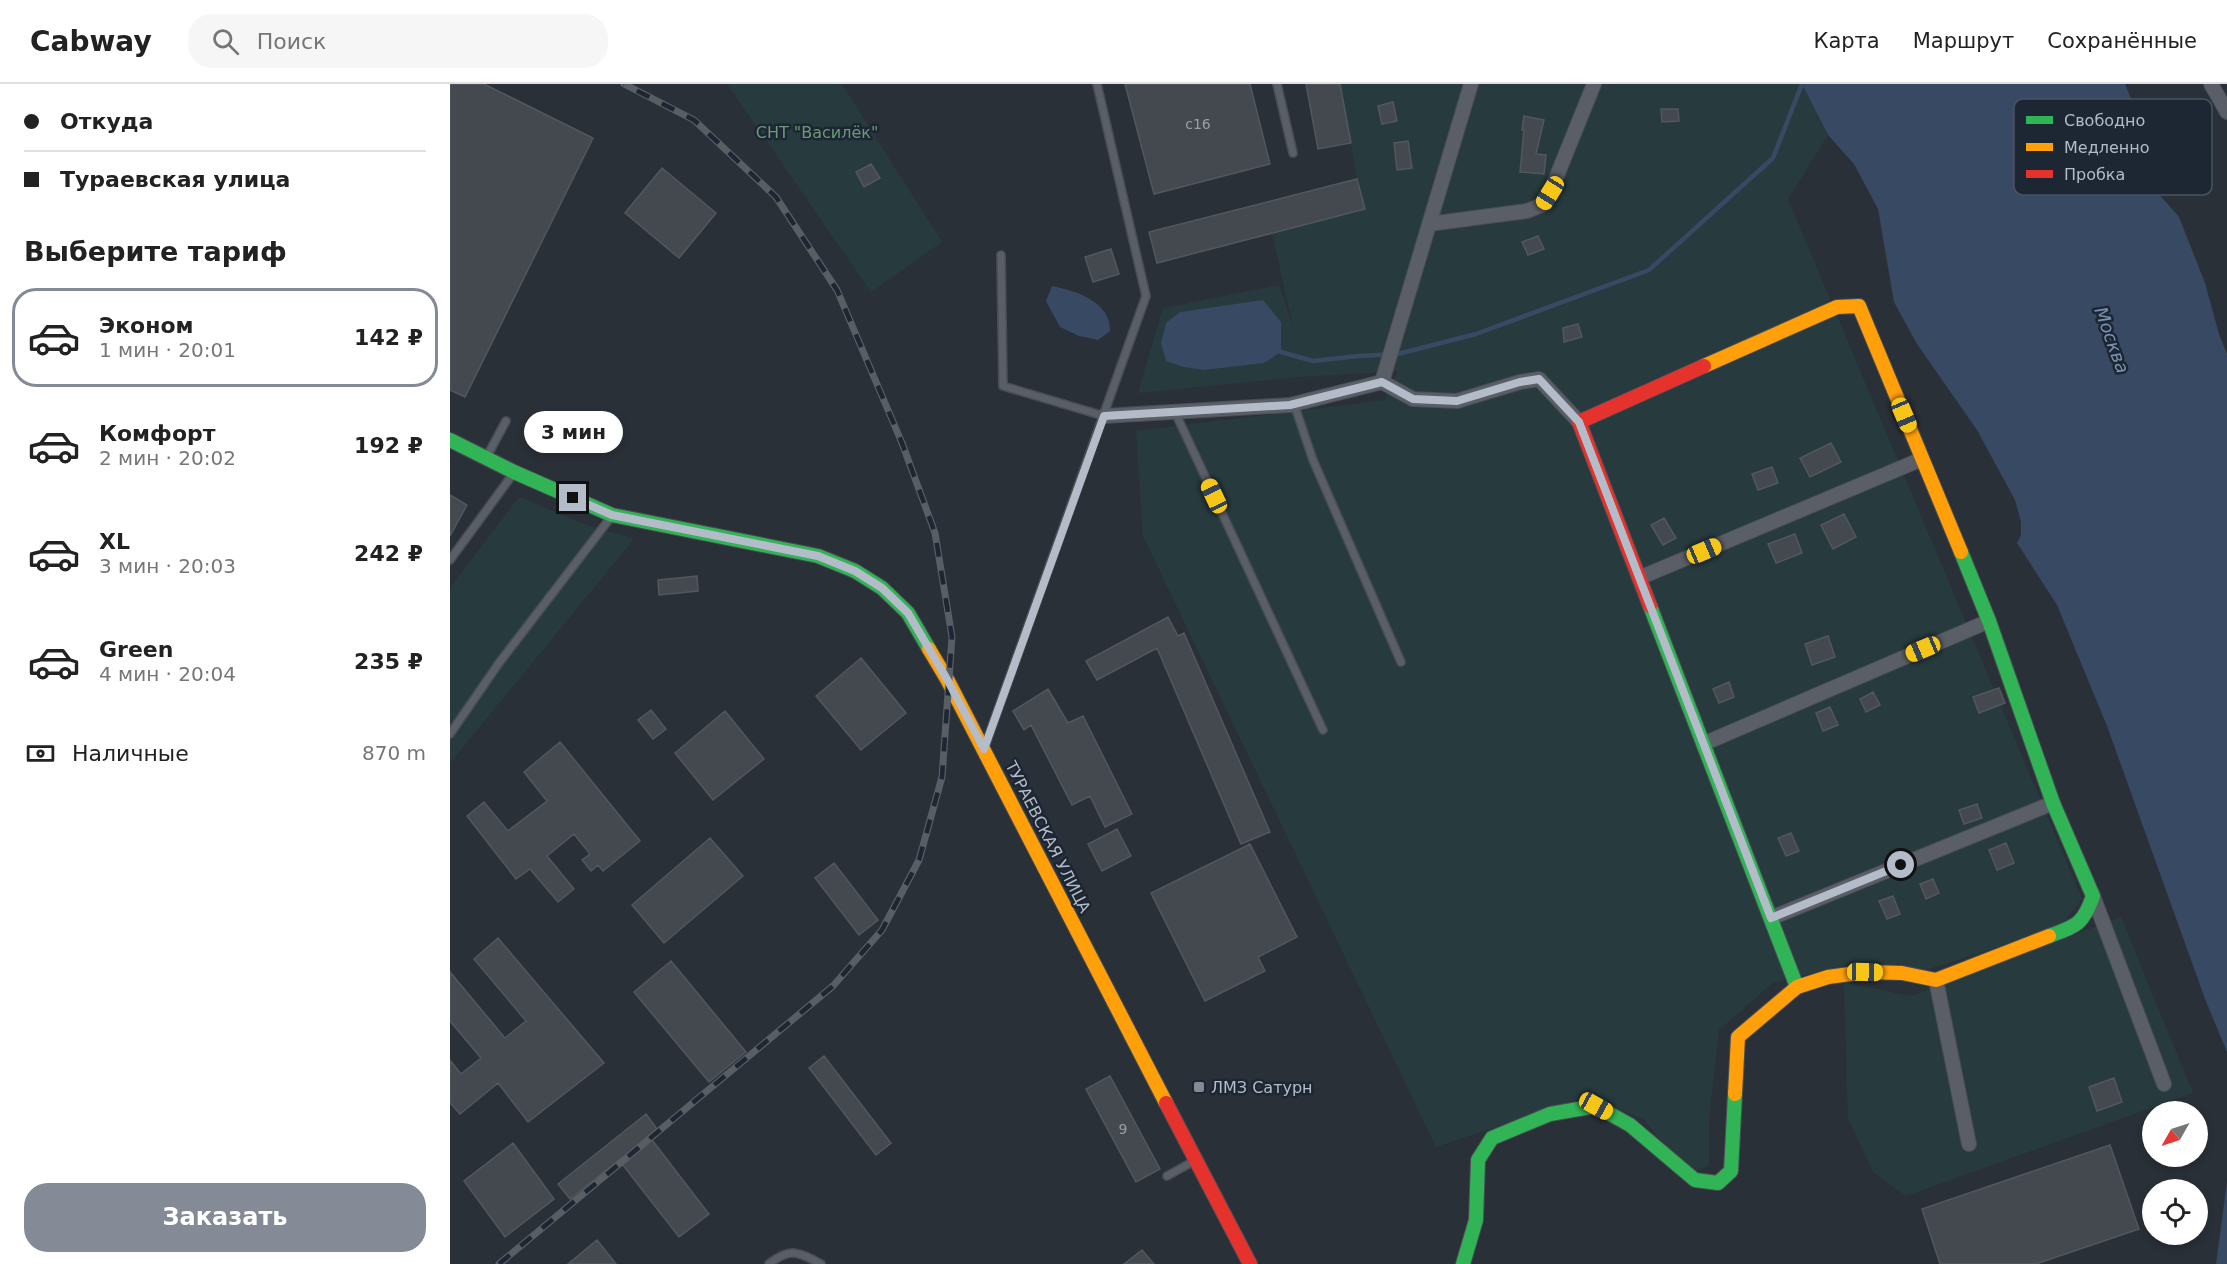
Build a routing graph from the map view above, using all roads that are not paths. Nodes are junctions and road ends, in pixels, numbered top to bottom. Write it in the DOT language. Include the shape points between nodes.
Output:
graph roads {
  1 [pos="1097,84"];
  2 [pos="1277,84"];
  3 [pos="1471,84"];
  4 [pos="1594,84"];
  5 [pos="2211,84"];
  6 [pos="2227,112"];
  7 [pos="1293,153"];
  8 [pos="1429,224"];
  9 [pos="1001,255"];
  10 [pos="1382,382"];
  11 [pos="1294,404"];
  12 [pos="1174,411"];
  13 [pos="1104,416"];
  14 [pos="506,421"];
  15 [pos="1579,422"];
  16 [pos="450,440"];
  17 [pos="486,458"];
  18 [pos="1923,459"];
  19 [pos="514,472"];
  20 [pos="612,515"];
  21 [pos="450,561"];
  22 [pos="1639,578"];
  23 [pos="1989,621"];
  24 [pos="1401,662"];
  25 [pos="1323,730"];
  26 [pos="450,734"];
  27 [pos="1703,744"];
  28 [pos="984,749"];
  29 [pos="2053,803"];
  30 [pos="2093,896"];
  31 [pos="1771,918"];
  32 [pos="1936,980"];
  33 [pos="1797,987"];
  34 [pos="2164,1084"];
  35 [pos="1969,1144"];
  36 [pos="1195,1160"];
  37 [pos="1167,1176"];
  38 [pos="769,1264"];
  39 [pos="821,1264"];
  40 [pos="1250,1264"];
  41 [pos="1463,1264"];
  1 -- 13 [label="lane" via="1146,296"];
  2 -- 7 [label="lane"];
  3 -- 8 [label="street"];
  4 -- 8 [label="street" via="1542,205 1527,211"];
  5 -- 6 [label="street"];
  8 -- 10 [label="street"];
  9 -- 13 [label="lane" via="1003,386"];
  10 -- 11 [label="street"];
  10 -- 15 [label="street" via="1413,399 1457,401 1539,379"];
  11 -- 12 [label="street"];
  11 -- 24 [label="lane" via="1313,460"];
  12 -- 13 [label="street"];
  12 -- 25 [label="lane"];
  13 -- 28 [label="lane"];
  14 -- 17 [label="lane"];
  15 -- 18 [label="street" via="1837,308 1859,306"];
  15 -- 22 [label="street"];
  16 -- 17 [label="street, ТУРАЕВСКАЯ УЛИЦА"];
  17 -- 19 [label="street, ТУРАЕВСКАЯ УЛИЦА"];
  18 -- 22 [label="street"];
  18 -- 23 [label="street"];
  19 -- 20 [label="street, ТУРАЕВСКАЯ УЛИЦА"];
  19 -- 21 [label="lane"];
  20 -- 26 [label="lane"];
  20 -- 28 [label="street, ТУРАЕВСКАЯ УЛИЦА" via="818,556 855,571 882,588 908,613"];
  22 -- 27 [label="street"];
  23 -- 27 [label="street"];
  23 -- 29 [label="street"];
  27 -- 31 [label="street"];
  28 -- 36 [label="street, ТУРАЕВСКАЯ УЛИЦА"];
  29 -- 30 [label="street"];
  29 -- 31 [label="street"];
  30 -- 32 [label="street" via="2086,916 2070,928"];
  30 -- 34 [label="street"];
  31 -- 33 [label="street"];
  32 -- 33 [label="street" via="1902,973 1865,972 1828,977"];
  32 -- 35 [label="street"];
  33 -- 41 [label="street" via="1738,1037 1731,1171 1718,1183 1695,1180 1630,1125 1596,1106 1550,1114 1492,1138 1478,1160 1476,1220"];
  36 -- 37 [label="lane"];
  36 -- 40 [label="street, ТУРАЕВСКАЯ УЛИЦА"];
  38 -- 39 [label="lane" via="792,1252"];
}
